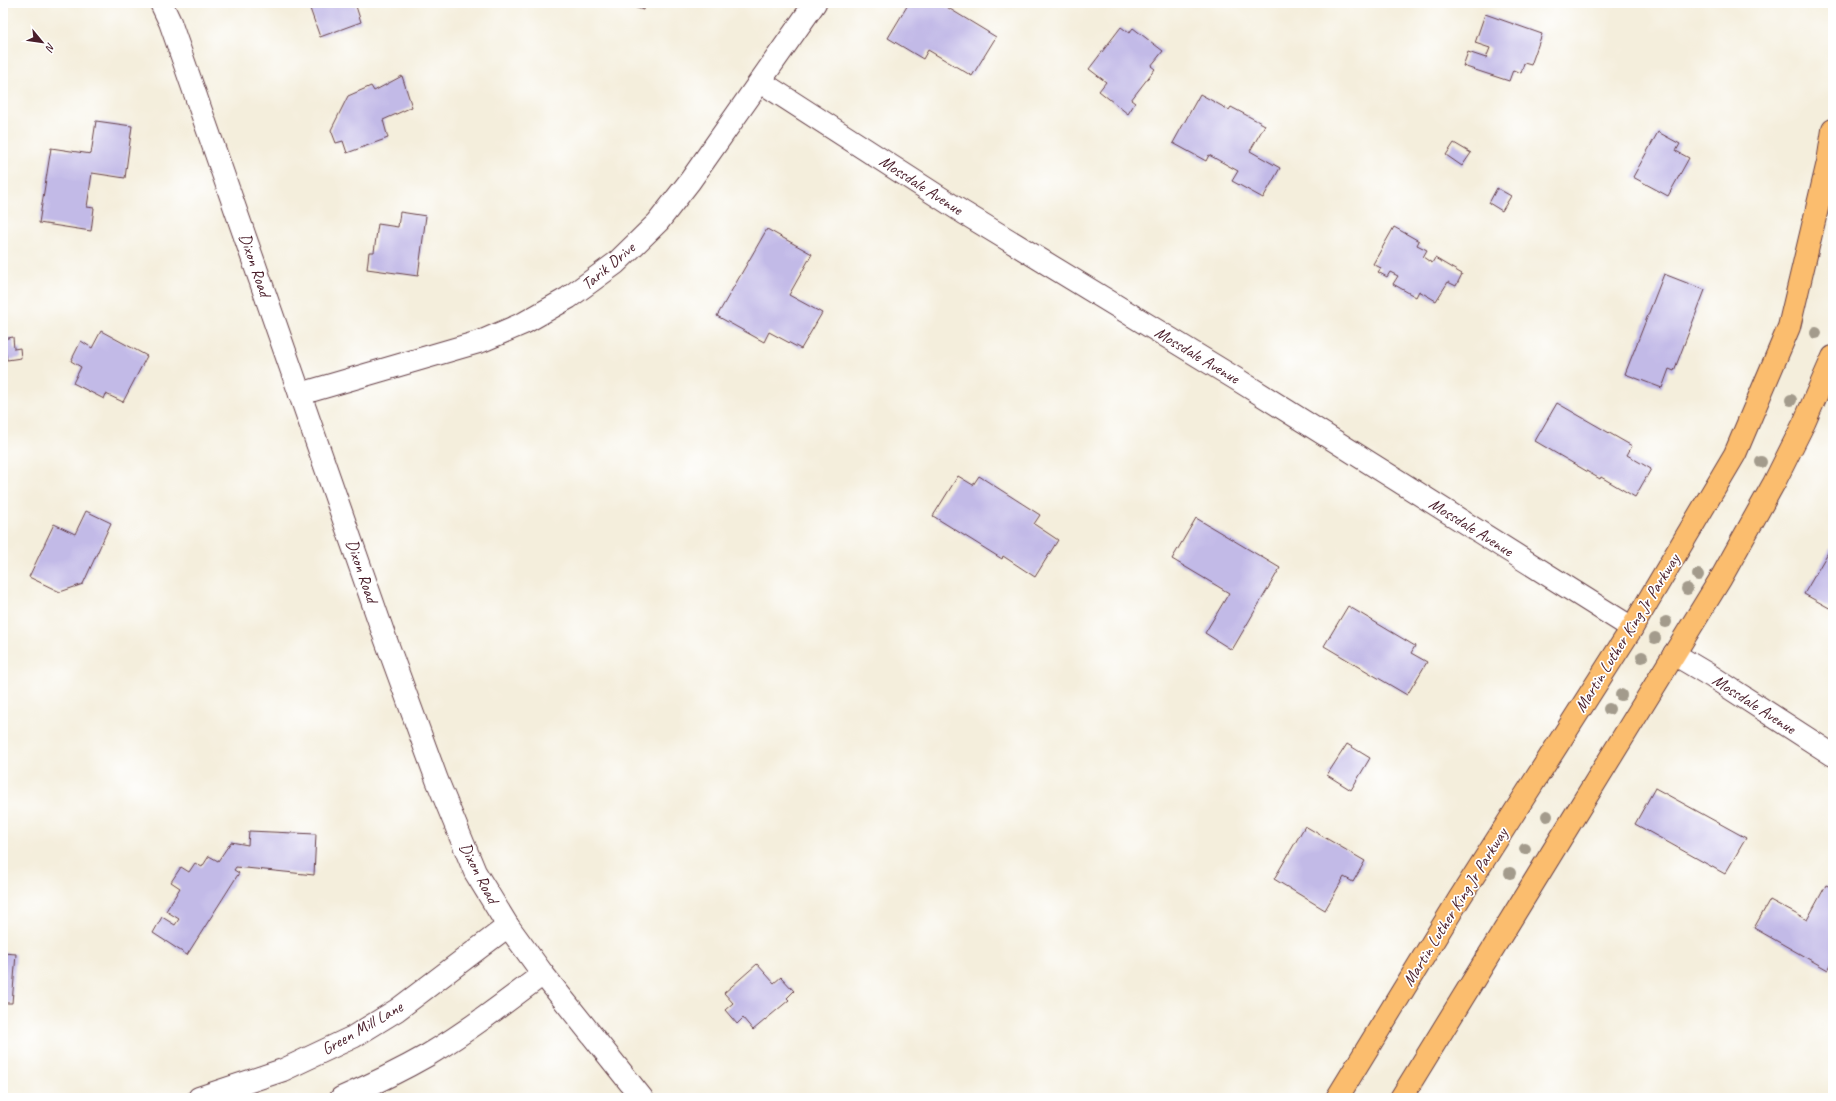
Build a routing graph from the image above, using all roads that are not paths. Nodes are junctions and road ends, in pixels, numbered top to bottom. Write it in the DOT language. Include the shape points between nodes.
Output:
graph roads {
  1 [pos="161,3"];
  2 [pos="815,3"];
  3 [pos="760,82"];
  4 [pos="1833,130"];
  5 [pos="1833,357"];
  6 [pos="300,394"];
  7 [pos="1632,628"];
  8 [pos="1674,654"];
  9 [pos="1833,755"];
  10 [pos="508,926"];
  11 [pos="543,974"];
  12 [pos="199,1098"];
  13 [pos="341,1098"];
  14 [pos="642,1098"];
  15 [pos="1337,1098"];
  16 [pos="1400,1098"];
  1 -- 6 [label="street, Dixon Road" via="170,22"];
  2 -- 3 [label="street, Tarik Drive"];
  3 -- 6 [label="street, Tarik Drive" via="658,222 616,263 568,298 524,323 482,341"];
  3 -- 7 [label="street, Mossdale Avenue" via="964,213 1245,384"];
  4 -- 7 [label="main road, Martin Luther King Jr Parkway" via="1828,162 1789,327 1735,454"];
  5 -- 8 [label="main road" via="1774,483 1721,578"];
  6 -- 10 [label="street, Dixon Road" via="437,780 475,872"];
  7 -- 15 [label="main road, Martin Luther King Jr Parkway" via="1459,899"];
  8 -- 9 [label="street, Mossdale Avenue"];
  8 -- 16 [label="main road"];
  10 -- 11 [label="street, Dixon Road"];
  10 -- 12 [label="street, Green Mill Lane" via="397,1010 353,1037 283,1070"];
  11 -- 13 [label="street" via="428,1055 380,1081"];
  11 -- 14 [label="street, Dixon Road"];
}
